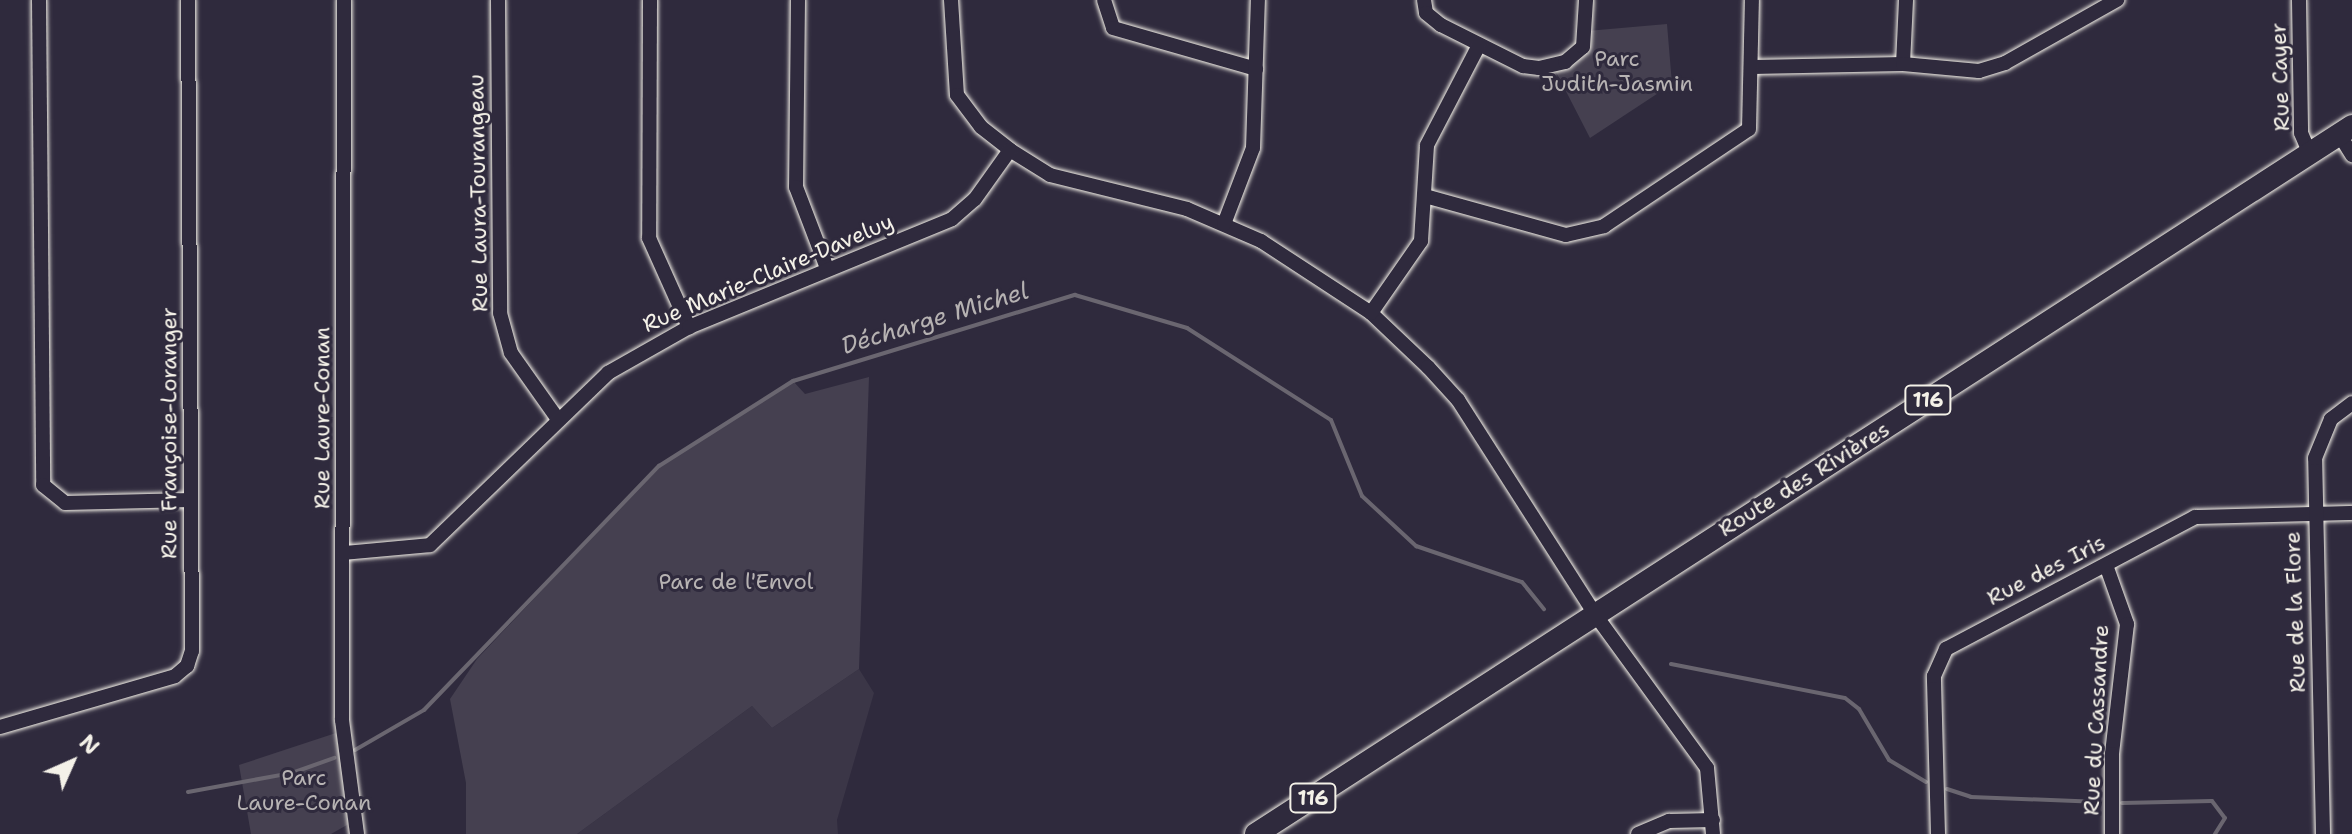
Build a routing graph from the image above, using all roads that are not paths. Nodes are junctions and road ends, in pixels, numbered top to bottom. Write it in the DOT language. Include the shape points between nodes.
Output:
graph roads {
  1 [pos="39,0"];
  2 [pos="188,0"];
  3 [pos="344,0"];
  4 [pos="498,0"];
  5 [pos="650,0"];
  6 [pos="798,0"];
  7 [pos="951,0"];
  8 [pos="1104,0"];
  9 [pos="1258,0"];
  10 [pos="1424,0"];
  11 [pos="1586,0"];
  12 [pos="1752,0"];
  13 [pos="1906,0"];
  14 [pos="2117,0"];
  15 [pos="2299,0"];
  16 [pos="1479,45"];
  17 [pos="1903,64"];
  18 [pos="1753,67"];
  19 [pos="1256,69"];
  20 [pos="2345,130"];
  21 [pos="1010,150"];
  22 [pos="2309,152"];
  23 [pos="2352,155"];
  24 [pos="1425,196"];
  25 [pos="1224,224"];
  26 [pos="827,268"];
  27 [pos="1371,313"];
  28 [pos="689,327"];
  29 [pos="2352,403"];
  30 [pos="557,418"];
  31 [pos="191,500"];
  32 [pos="2314,513"];
  33 [pos="2352,513"];
  34 [pos="344,553"];
  35 [pos="2106,565"];
  36 [pos="1594,613"];
  37 [pos="0,727"];
  38 [pos="1713,827"];
  39 [pos="357,834"];
  40 [pos="1256,834"];
  41 [pos="1638,834"];
  42 [pos="1938,834"];
  43 [pos="2112,834"];
  44 [pos="2323,834"];
  1 -- 31 [label="street" via="43,485 65,503"];
  2 -- 31 [label="street, Rue Françoise-Loranger"];
  3 -- 34 [label="street, Rue Laure-Conan"];
  4 -- 30 [label="street, Rue Laura-Tourangeau" via="500,313 511,353"];
  5 -- 28 [label="street" via="649,238"];
  6 -- 26 [label="street" via="796,187"];
  7 -- 21 [label="street" via="957,95 974,120"];
  8 -- 19 [label="street" via="1113,28"];
  9 -- 19 [label="street"];
  10 -- 16 [label="street" via="1434,19"];
  11 -- 16 [label="street" via="1583,47 1565,62 1523,66"];
  12 -- 18 [label="street"];
  13 -- 17 [label="street"];
  14 -- 17 [label="street" via="1979,71"];
  15 -- 22 [label="street, Rue Cayer" via="2301,133"];
  16 -- 24 [label="street" via="1427,145"];
  17 -- 18 [label="street"];
  18 -- 24 [label="street" via="1753,113 1741,140 1604,226 1566,235"];
  19 -- 25 [label="street" via="1253,148"];
  20 -- 22 [label="main road, Route des Rivières / 116"];
  20 -- 23 [label="street"];
  21 -- 25 [label="street" via="1050,175 1187,209"];
  21 -- 26 [label="street, Rue Marie-Claire-Daveluy" via="975,199 952,219"];
  22 -- 36 [label="main road, Route des Rivières / 116"];
  24 -- 27 [label="street" via="1421,241"];
  25 -- 27 [label="street" via="1312,269"];
  26 -- 28 [label="street, Rue Marie-Claire-Daveluy"];
  27 -- 36 [label="street" via="1458,400"];
  28 -- 30 [label="street, Rue Marie-Claire-Daveluy" via="608,373"];
  29 -- 32 [label="street, Rue de la Flore" via="2331,419 2320,437"];
  30 -- 34 [label="street, Rue Marie-Claire-Daveluy" via="430,545"];
  31 -- 37 [label="street, Rue Françoise-Loranger" via="192,651 187,666 154,683"];
  32 -- 33 [label="street, Rue des Iris"];
  32 -- 35 [label="street, Rue des Iris" via="2195,517"];
  32 -- 44 [label="street, Rue de la Flore"];
  34 -- 39 [label="street, Rue Laure-Conan" via="342,720"];
  35 -- 42 [label="street, Rue des Iris" via="1946,649 1937,664"];
  35 -- 43 [label="street, Rue du Cassandre" via="2127,624 2112,754"];
  36 -- 38 [label="street" via="1707,768"];
  36 -- 40 [label="main road, Route des Rivières / 116"];
  38 -- 41 [label="street" via="1669,821"];
}
